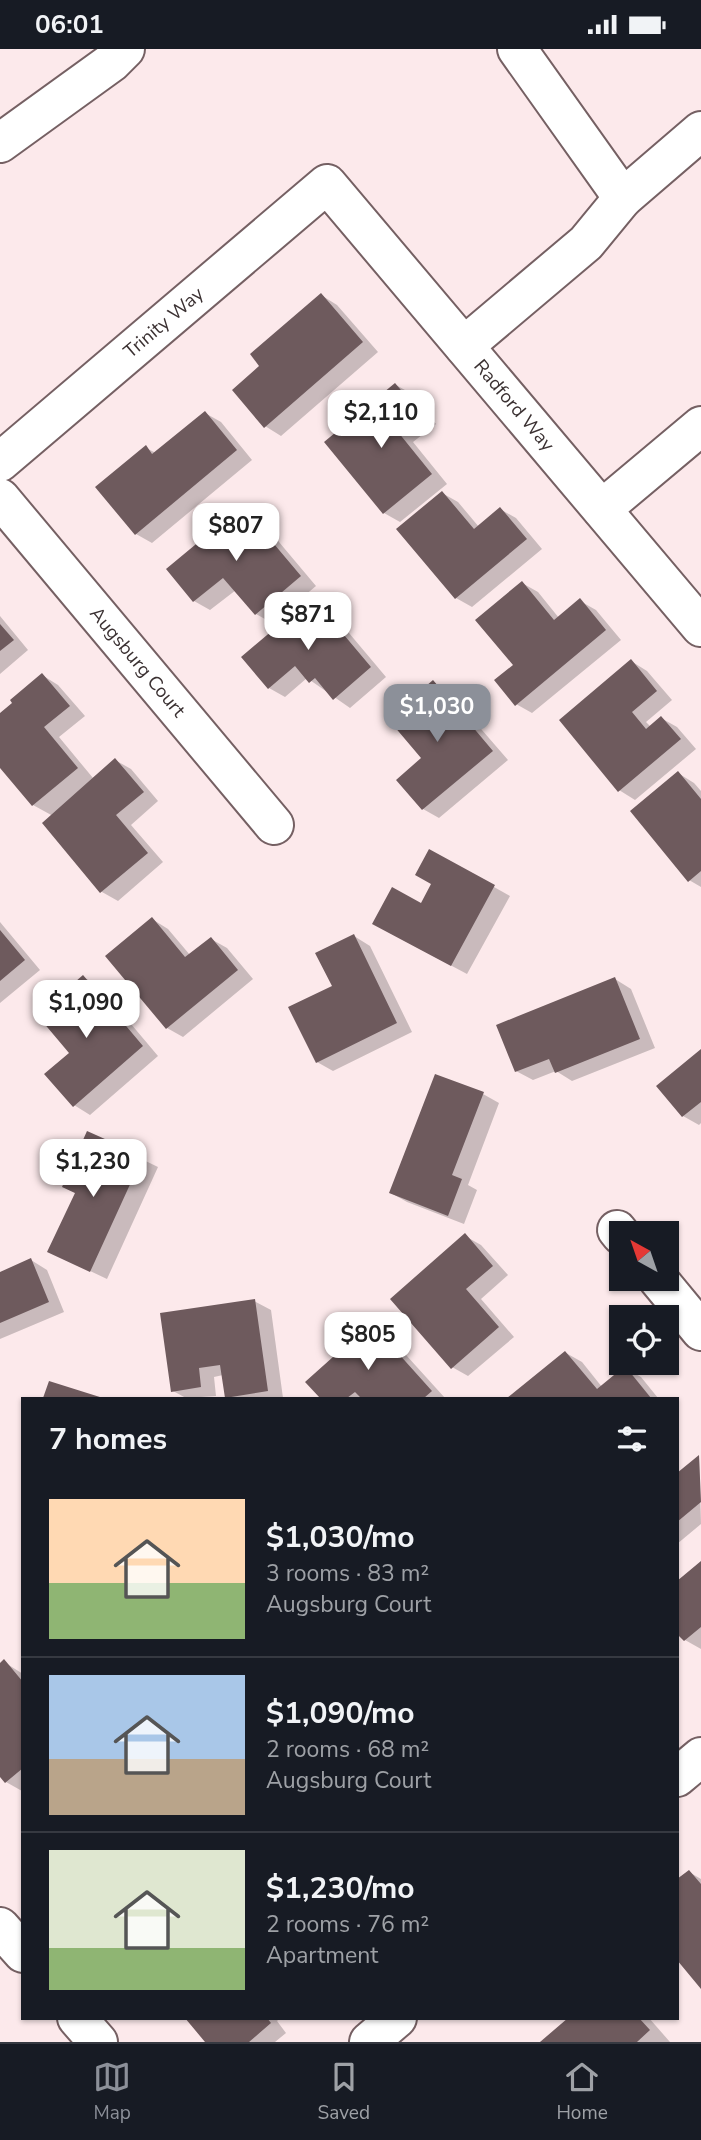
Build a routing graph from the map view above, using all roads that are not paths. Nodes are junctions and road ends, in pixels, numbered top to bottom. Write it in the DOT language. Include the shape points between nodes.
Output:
graph roads {
  1 [pos="125,49"];
  2 [pos="517,49"];
  3 [pos="701,131"];
  4 [pos="0,143"];
  5 [pos="327,184"];
  6 [pos="624,198"];
  7 [pos="464,346"];
  8 [pos="701,426"];
  9 [pos="0,462"];
  10 [pos="0,498"];
  11 [pos="602,509"];
  12 [pos="701,627"];
  13 [pos="274,825"];
  14 [pos="668,1291"];
  15 [pos="701,1331"];
  16 [pos="0,1927"];
  17 [pos="21,1951"];
  18 [pos="80,2020"];
  19 [pos="395,2020"];
  20 [pos="98,2042"];
  21 [pos="369,2042"];
  1 -- 4 [label="street"];
  2 -- 6 [label="street"];
  3 -- 6 [label="street"];
  5 -- 7 [label="street, Radford Way"];
  5 -- 9 [label="street, Trinity Way"];
  6 -- 7 [label="street" via="586,243"];
  7 -- 11 [label="street, Radford Way"];
  8 -- 11 [label="street"];
  10 -- 13 [label="street, Augsburg Court"];
  11 -- 12 [label="street, Radford Way"];
  14 -- 15 [label="street"];
  16 -- 17 [label="street"];
  18 -- 20 [label="street"];
  19 -- 21 [label="street"];
}
